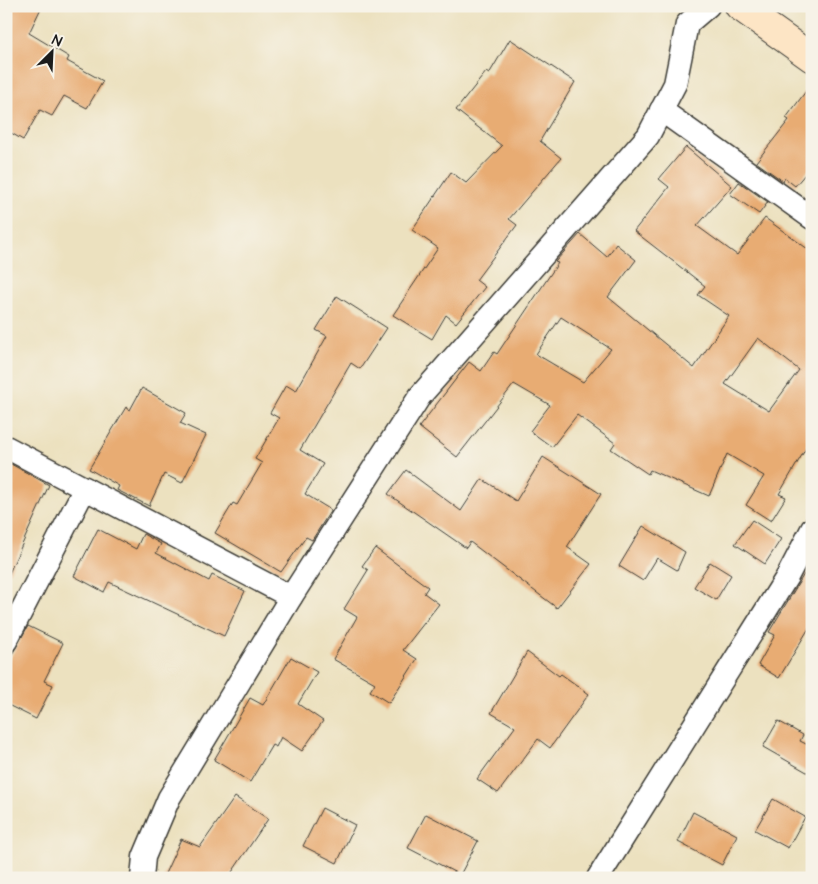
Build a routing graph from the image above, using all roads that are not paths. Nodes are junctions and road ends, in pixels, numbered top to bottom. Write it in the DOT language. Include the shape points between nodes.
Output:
graph roads {
  1 [pos="708,6"];
  2 [pos="739,6"];
  3 [pos="812,58"];
  4 [pos="661,110"];
  5 [pos="812,218"];
  6 [pos="6,447"];
  7 [pos="85,488"];
  8 [pos="812,529"];
  9 [pos="291,597"];
  10 [pos="6,641"];
  11 [pos="142,878"];
  12 [pos="598,878"];
  1 -- 4 [label="street" via="686,24 675,84"];
  2 -- 3 [label="main road"];
  4 -- 5 [label="street"];
  4 -- 9 [label="street" via="648,136 420,396"];
  6 -- 7 [label="street"];
  7 -- 9 [label="street"];
  7 -- 10 [label="street"];
  8 -- 12 [label="street" via="787,578"];
  9 -- 11 [label="street" via="169,798 144,858"];
}
